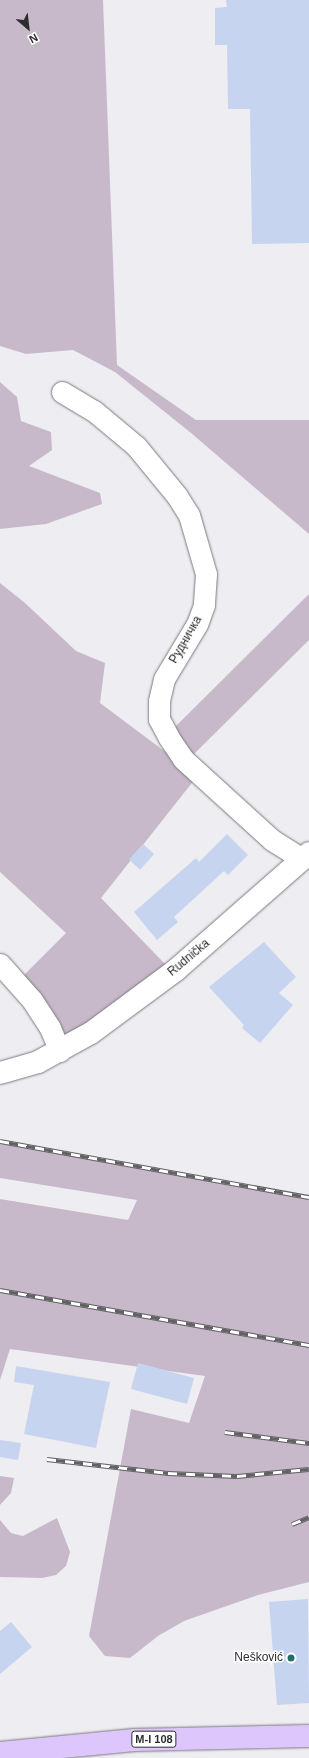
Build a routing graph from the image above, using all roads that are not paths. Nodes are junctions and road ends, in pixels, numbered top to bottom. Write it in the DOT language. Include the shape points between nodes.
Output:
graph roads {
  1 [pos="62,392"];
  2 [pos="305,856"];
  3 [pos="0,964"];
  4 [pos="60,1051"];
  5 [pos="0,1073"];
  6 [pos="309,1736"];
  7 [pos="0,1753"];
  1 -- 2 [label="street, Рудничка" via="94,411 136,446 177,496 189,515 206,574 204,605 197,624 164,679 159,701 159,719 183,759 272,840"];
  2 -- 4 [label="street, Rudnička" via="176,970 91,1033"];
  3 -- 4 [label="street" via="32,1000 50,1028"];
  4 -- 5 [label="street, Rudnička" via="38,1062"];
  6 -- 7 [label="main road, M-I 108" via="134,1740"];
}
